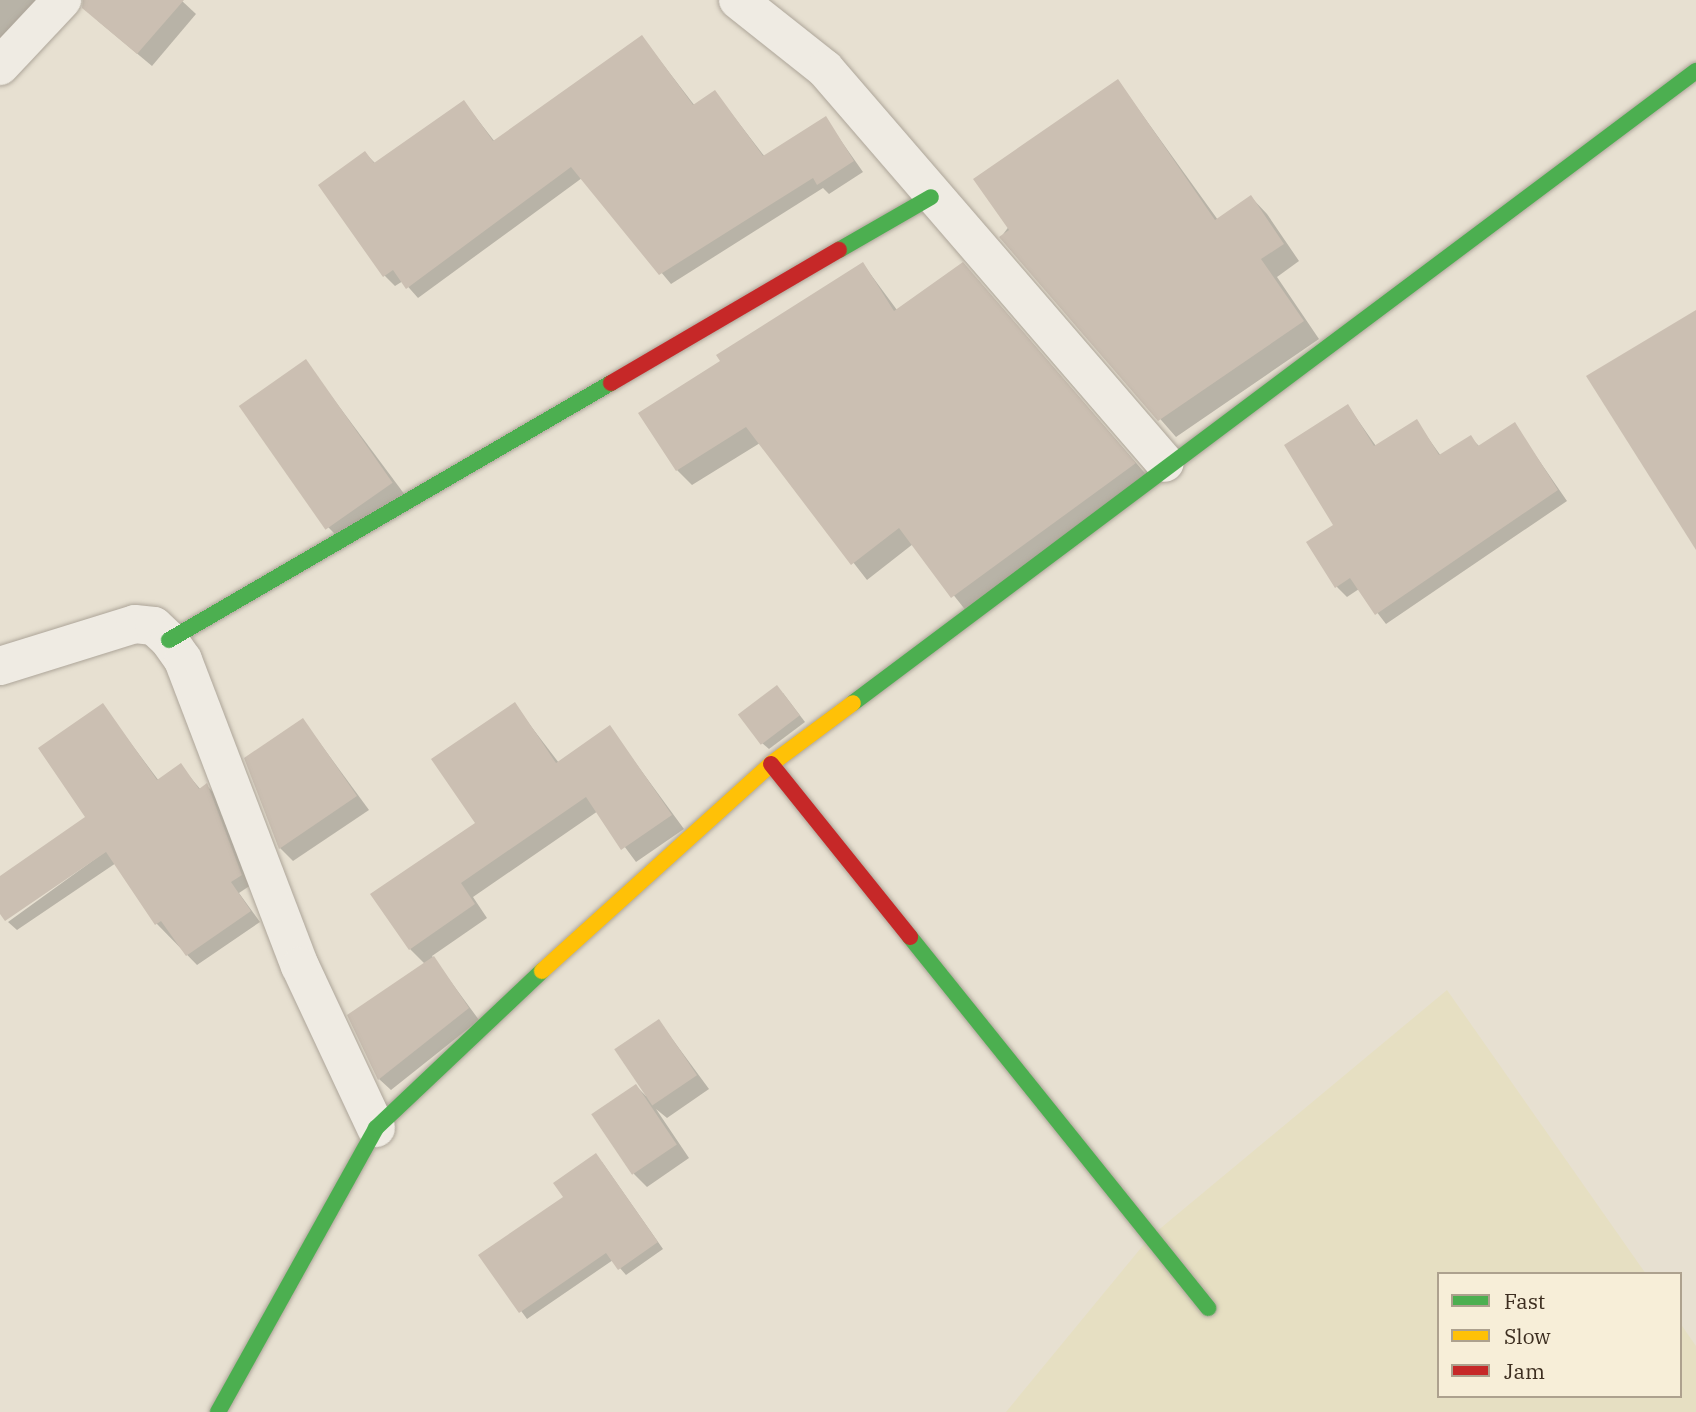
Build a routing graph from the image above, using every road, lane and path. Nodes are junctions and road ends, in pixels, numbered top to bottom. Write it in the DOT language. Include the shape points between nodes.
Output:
graph roads {
  1 [pos="62,0"];
  2 [pos="738,0"];
  3 [pos="0,66"];
  4 [pos="1696,71"];
  5 [pos="931,197"];
  6 [pos="1165,464"];
  7 [pos="169,640"];
  8 [pos="0,666"];
  9 [pos="771,764"];
  10 [pos="376,1128"];
  11 [pos="1208,1308"];
  12 [pos="218,1412"];
  1 -- 3 [label="street"];
  2 -- 5 [label="street" via="825,69"];
  4 -- 6 [label="street"];
  5 -- 6 [label="street"];
  5 -- 7 [label="street"];
  6 -- 9 [label="street"];
  7 -- 8 [label="street" via="154,626 135,624"];
  7 -- 10 [label="street" via="183,660 300,966"];
  9 -- 10 [label="street"];
  9 -- 11 [label="street"];
  10 -- 12 [label="street"];
}
